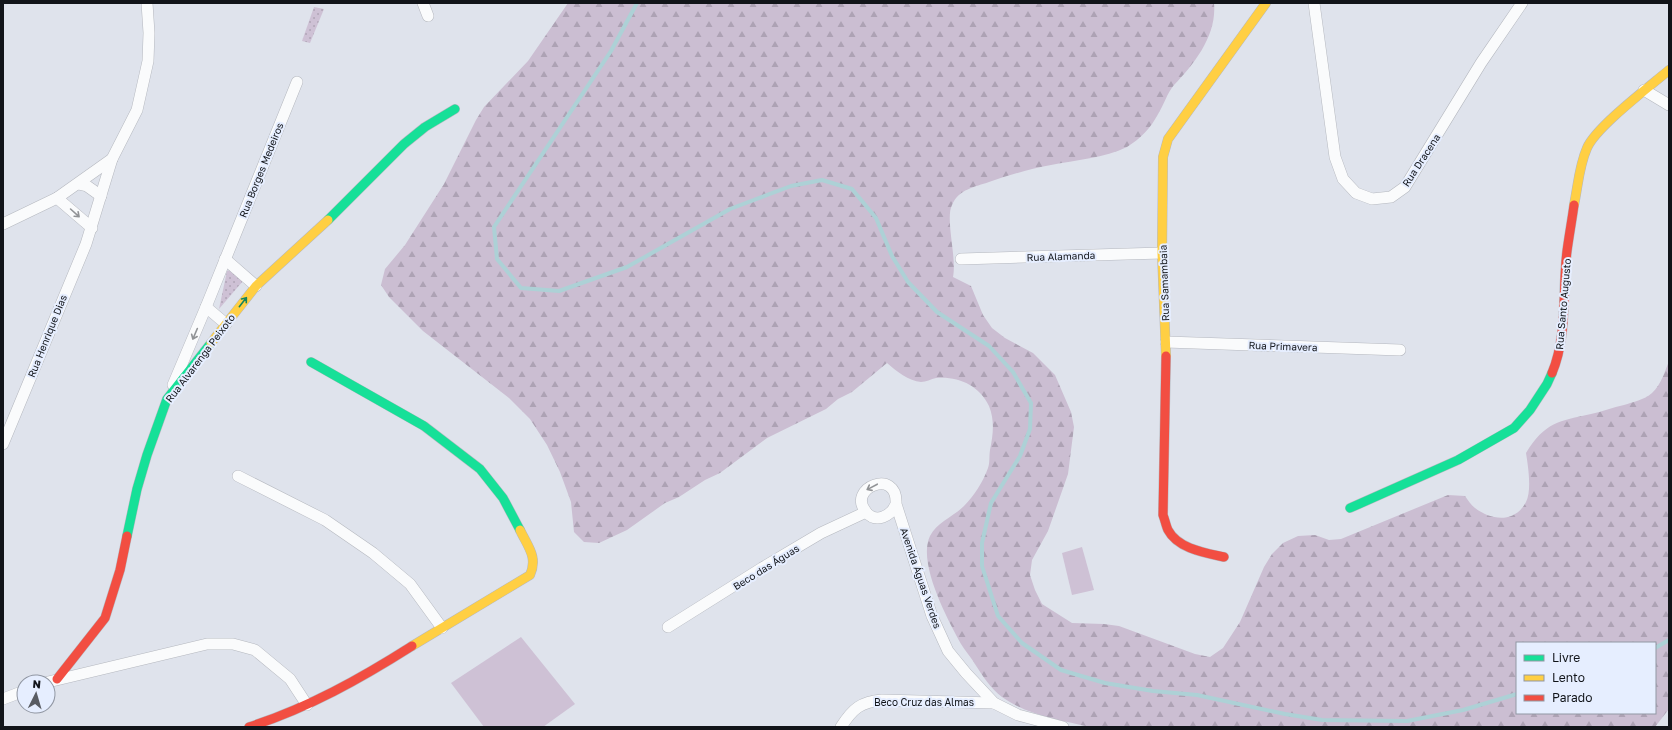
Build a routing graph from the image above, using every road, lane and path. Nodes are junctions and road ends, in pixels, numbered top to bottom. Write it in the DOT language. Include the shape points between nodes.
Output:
graph roads {
  1 [pos="147,3"];
  2 [pos="423,3"];
  3 [pos="1266,3"];
  4 [pos="1314,3"];
  5 [pos="1522,3"];
  6 [pos="428,16"];
  7 [pos="1669,70"];
  8 [pos="297,82"];
  9 [pos="1644,90"];
  10 [pos="1669,105"];
  11 [pos="455,109"];
  12 [pos="112,159"];
  13 [pos="78,184"];
  14 [pos="101,196"];
  15 [pos="57,198"];
  16 [pos="3,224"];
  17 [pos="92,228"];
  18 [pos="1162,253"];
  19 [pos="225,259"];
  20 [pos="961,259"];
  21 [pos="256,286"];
  22 [pos="206,307"];
  23 [pos="226,324"];
  24 [pos="1166,342"];
  25 [pos="1400,350"];
  26 [pos="311,362"];
  27 [pos="167,399"];
  28 [pos="3,444"];
  29 [pos="238,476"];
  30 [pos="896,504"];
  31 [pos="1350,508"];
  32 [pos="866,512"];
  33 [pos="1224,557"];
  34 [pos="668,627"];
  35 [pos="442,628"];
  36 [pos="56,677"];
  37 [pos="56,680"];
  38 [pos="16,694"];
  39 [pos="3,699"];
  40 [pos="994,702"];
  41 [pos="307,705"];
  42 [pos="250,727"];
  43 [pos="841,727"];
  44 [pos="1063,727"];
  1 -- 12 [label="street, Rua Henrique Dias" via="147,68 137,110"];
  2 -- 6 [label="street"];
  3 -- 18 [label="street, Rua Samambaia" via="1168,139 1163,157"];
  4 -- 5 [label="street, Rua Dracena" via="1335,157 1343,179 1356,193 1372,199 1391,197 1405,187 1481,63"];
  7 -- 9 [label="street, Rua Santo Augusto"];
  8 -- 19 [label="street, Rua Borges Medeiros"];
  9 -- 10 [label="street"];
  9 -- 31 [label="street, Rua Santo Augusto" via="1603,127 1588,147 1580,171 1567,251 1558,358 1547,384 1530,410 1514,428 1458,460"];
  11 -- 21 [label="street, Rua Alvarenga Peixoto" via="425,127 404,144 311,237"];
  12 -- 13 [label="street"];
  12 -- 14 [label="street, Rua Henrique Dias"];
  13 -- 14 [label="street" via="87,186"];
  13 -- 15 [label="street"];
  14 -- 17 [label="street, Rua Henrique Dias"];
  15 -- 16 [label="street"];
  15 -- 17 [label="street, one-way"];
  17 -- 28 [label="street, Rua Henrique Dias"];
  18 -- 20 [label="street, Rua Alamanda"];
  18 -- 24 [label="street, Rua Samambaia"];
  19 -- 21 [label="street"];
  19 -- 22 [label="street, Rua Borges Medeiros"];
  23 -- 21 [label="street, Rua Alvarenga Peixoto, one-way"];
  22 -- 23 [label="street"];
  22 -- 27 [label="street, Rua Borges Medeiros, one-way"];
  23 -- 27 [label="street, Rua Alvarenga Peixoto"];
  24 -- 25 [label="street, Rua Primavera"];
  24 -- 33 [label="street, Rua Samambaia" via="1163,515 1169,531 1180,542 1201,552"];
  26 -- 35 [label="street" via="424,426 480,469 502,498 534,558 530,575"];
  27 -- 36 [label="street, Rua Alvarenga Peixoto" via="137,490 120,570 105,618"];
  29 -- 35 [label="street" via="325,520 373,553 410,584"];
  30 -- 32 [label="street" via="886,517 875,517"];
  30 -- 32 [label="street, Avenida Águas Verdes, one-way" via="892,489 876,484 870,486 863,495 862,501"];
  30 -- 40 [label="street, Avenida Águas Verdes" via="932,616 948,651"];
  32 -- 34 [label="street, Beco das Águas" via="821,533"];
  35 -- 41 [label="street" via="376,670"];
  37 -- 41 [label="street" via="207,644 233,644 255,650 290,679"];
  38 -- 39 [label="street"];
  40 -- 43 [label="street, Beco Cruz das Almas" via="867,702 854,710"];
  40 -- 44 [label="street, Avenida Águas Verdes" via="1018,715"];
  41 -- 42 [label="street"];
}
